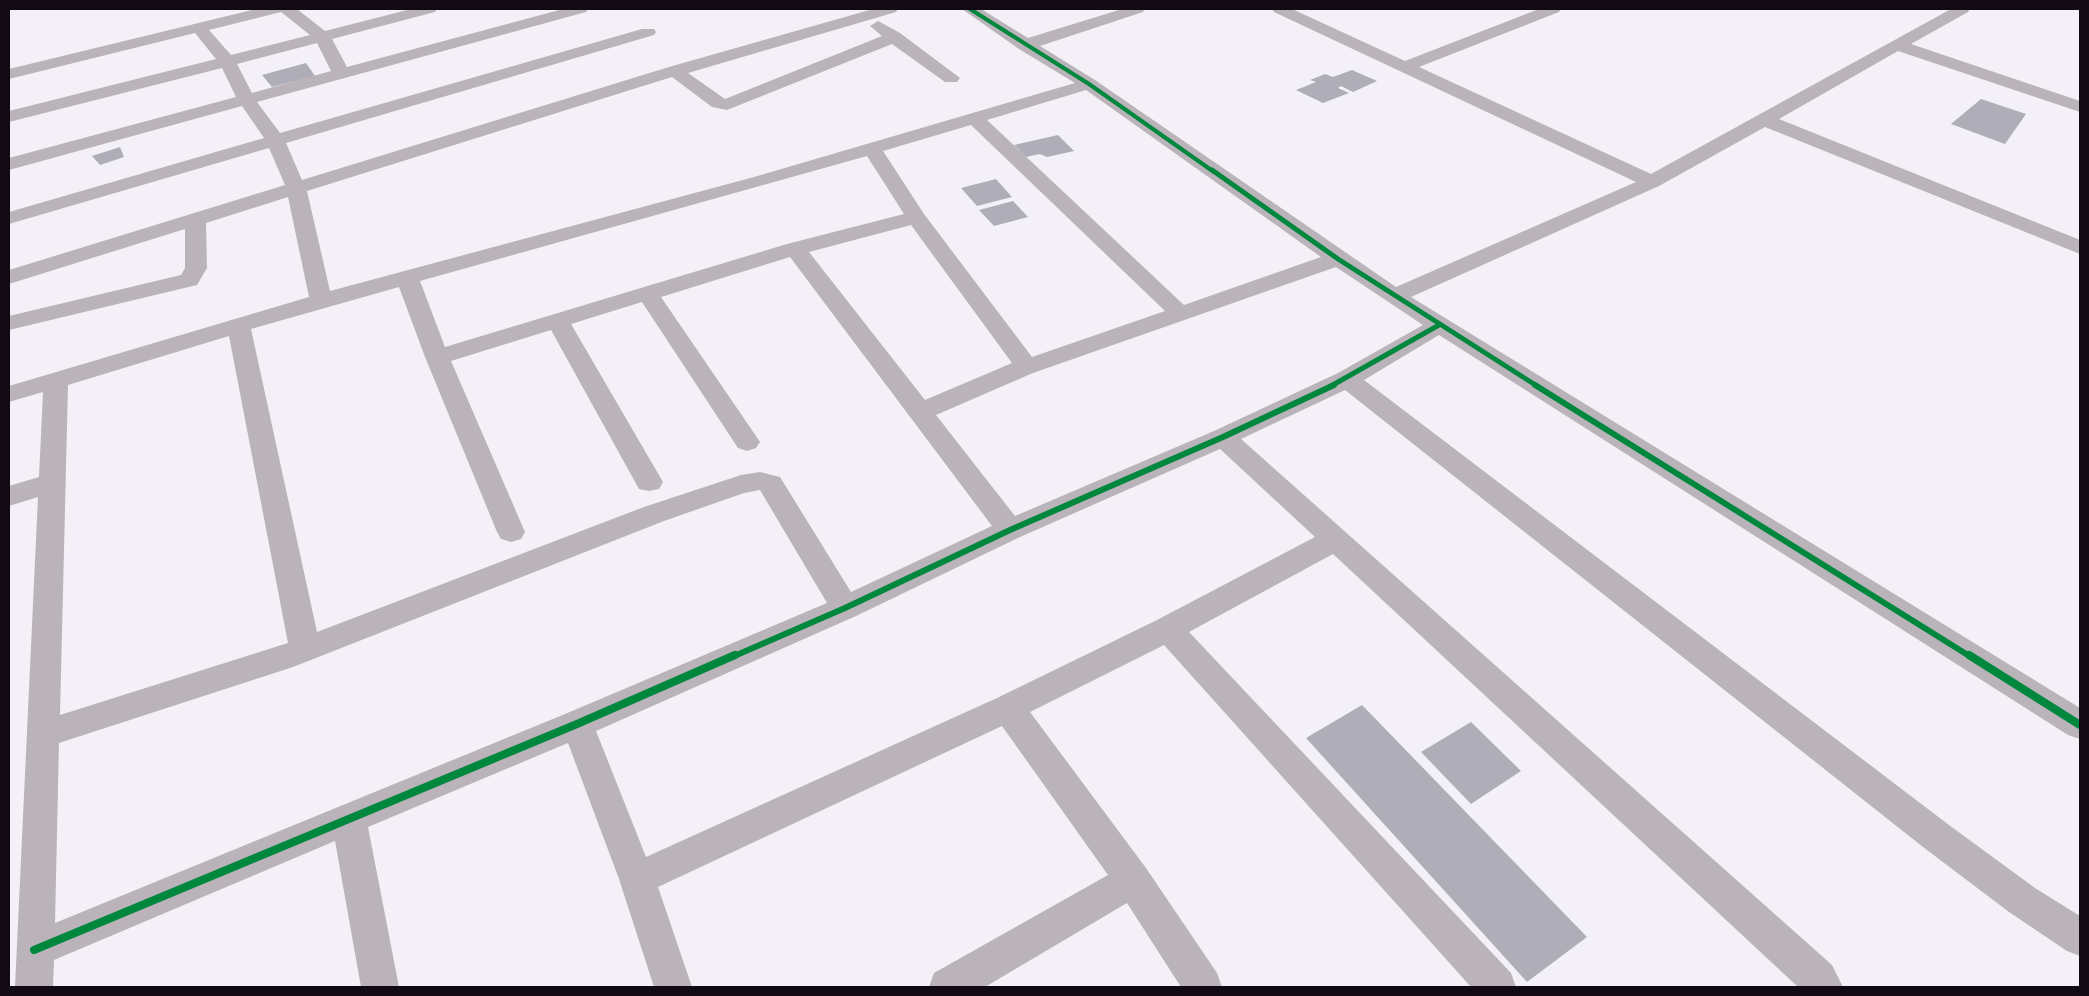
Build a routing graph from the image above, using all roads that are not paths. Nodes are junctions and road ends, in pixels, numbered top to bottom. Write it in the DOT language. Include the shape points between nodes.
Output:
graph roads {
  1 [pos="276,9"];
  2 [pos="288,9"];
  3 [pos="429,9"];
  4 [pos="580,9"];
  5 [pos="890,9"];
  6 [pos="970,9"];
  7 [pos="1137,9"];
  8 [pos="1280,9"];
  9 [pos="1553,9"];
  10 [pos="1962,9"];
  11 [pos="864,17"];
  12 [pos="199,28"];
  13 [pos="648,32"];
  14 [pos="322,36"];
  15 [pos="894,37"];
  16 [pos="1025,45"];
  17 [pos="1898,46"];
  18 [pos="227,61"];
  19 [pos="1404,66"];
  20 [pos="675,71"];
  21 [pos="341,73"];
  22 [pos="9,74"];
  23 [pos="951,78"];
  24 [pos="1089,84"];
  25 [pos="246,99"];
  26 [pos="2080,107"];
  27 [pos="973,117"];
  28 [pos="9,118"];
  29 [pos="1765,120"];
  30 [pos="275,140"];
  31 [pos="872,149"];
  32 [pos="9,164"];
  33 [pos="1652,182"];
  34 [pos="296,188"];
  35 [pos="916,217"];
  36 [pos="9,218"];
  37 [pos="195,219"];
  38 [pos="2080,248"];
  39 [pos="795,249"];
  40 [pos="1338,260"];
  41 [pos="9,277"];
  42 [pos="407,277"];
  43 [pos="648,294"];
  44 [pos="1394,296"];
  45 [pos="321,301"];
  46 [pos="1181,314"];
  47 [pos="557,321"];
  48 [pos="9,323"];
  49 [pos="1440,325"];
  50 [pos="239,326"];
  51 [pos="437,358"];
  52 [pos="1024,368"];
  53 [pos="1347,379"];
  54 [pos="56,380"];
  55 [pos="9,394"];
  56 [pos="920,412"];
  57 [pos="1223,437"];
  58 [pos="747,442"];
  59 [pos="53,482"];
  60 [pos="649,482"];
  61 [pos="9,496"];
  62 [pos="1010,530"];
  63 [pos="511,532"];
  64 [pos="1336,540"];
  65 [pos="845,608"];
  66 [pos="1168,629"];
  67 [pos="305,650"];
  68 [pos="1008,708"];
  69 [pos="577,724"];
  70 [pos="2080,725"];
  71 [pos="45,734"];
  72 [pos="349,819"];
  73 [pos="637,879"];
  74 [pos="1133,880"];
  75 [pos="2080,938"];
  76 [pos="34,950"];
  77 [pos="34,987"];
  78 [pos="380,987"];
  79 [pos="673,987"];
  80 [pos="948,987"];
  81 [pos="1204,987"];
  82 [pos="1497,987"];
  83 [pos="1824,987"];
  1 -- 12 [label="street"];
  2 -- 14 [label="street"];
  3 -- 14 [label="street"];
  4 -- 21 [label="street"];
  5 -- 11 [label="street"];
  6 -- 16 [label="street"];
  7 -- 16 [label="street"];
  8 -- 19 [label="street"];
  9 -- 19 [label="street"];
  10 -- 17 [label="street"];
  11 -- 15 [label="street"];
  11 -- 20 [label="street"];
  12 -- 18 [label="street"];
  12 -- 22 [label="street"];
  13 -- 30 [label="street"];
  14 -- 18 [label="street"];
  14 -- 21 [label="street"];
  15 -- 20 [label="street" via="727,105 718,103"];
  15 -- 23 [label="street"];
  16 -- 24 [label="street"];
  17 -- 26 [label="street"];
  17 -- 29 [label="street"];
  18 -- 25 [label="street"];
  18 -- 28 [label="street"];
  19 -- 33 [label="street"];
  20 -- 34 [label="street"];
  21 -- 25 [label="street"];
  24 -- 27 [label="street"];
  24 -- 40 [label="street"];
  25 -- 30 [label="street"];
  25 -- 32 [label="street"];
  27 -- 31 [label="street"];
  27 -- 46 [label="street"];
  29 -- 33 [label="street"];
  29 -- 38 [label="street"];
  30 -- 34 [label="street"];
  30 -- 36 [label="street"];
  31 -- 35 [label="street"];
  31 -- 42 [label="street"];
  33 -- 44 [label="street"];
  34 -- 37 [label="street"];
  34 -- 45 [label="street"];
  35 -- 39 [label="street"];
  35 -- 52 [label="street" via="1024,363"];
  37 -- 41 [label="street"];
  37 -- 48 [label="street" via="196,268 189,280"];
  39 -- 43 [label="street"];
  39 -- 56 [label="street"];
  40 -- 44 [label="street"];
  40 -- 46 [label="street"];
  42 -- 45 [label="street"];
  42 -- 51 [label="street"];
  43 -- 47 [label="street"];
  43 -- 58 [label="street"];
  44 -- 49 [label="street"];
  45 -- 50 [label="street"];
  46 -- 52 [label="street"];
  47 -- 51 [label="street"];
  47 -- 60 [label="street"];
  49 -- 53 [label="street"];
  49 -- 70 [label="street"];
  50 -- 54 [label="street"];
  50 -- 67 [label="street"];
  51 -- 63 [label="street"];
  52 -- 56 [label="street"];
  53 -- 57 [label="street"];
  53 -- 75 [label="street" via="1936,836 2022,900"];
  54 -- 55 [label="street"];
  54 -- 59 [label="street"];
  56 -- 62 [label="street"];
  57 -- 62 [label="street"];
  57 -- 64 [label="street"];
  59 -- 61 [label="street"];
  59 -- 71 [label="street"];
  62 -- 65 [label="street"];
  64 -- 66 [label="street"];
  64 -- 83 [label="street"];
  65 -- 67 [label="street" via="770,484 760,481 741,484 654,514"];
  65 -- 69 [label="street"];
  66 -- 68 [label="street"];
  66 -- 82 [label="street"];
  67 -- 71 [label="street"];
  68 -- 73 [label="street"];
  68 -- 74 [label="street"];
  69 -- 72 [label="street"];
  69 -- 73 [label="street"];
  71 -- 76 [label="street"];
  72 -- 76 [label="street"];
  72 -- 78 [label="street"];
  73 -- 79 [label="street"];
  74 -- 80 [label="street"];
  74 -- 81 [label="street"];
  76 -- 77 [label="street"];
}
